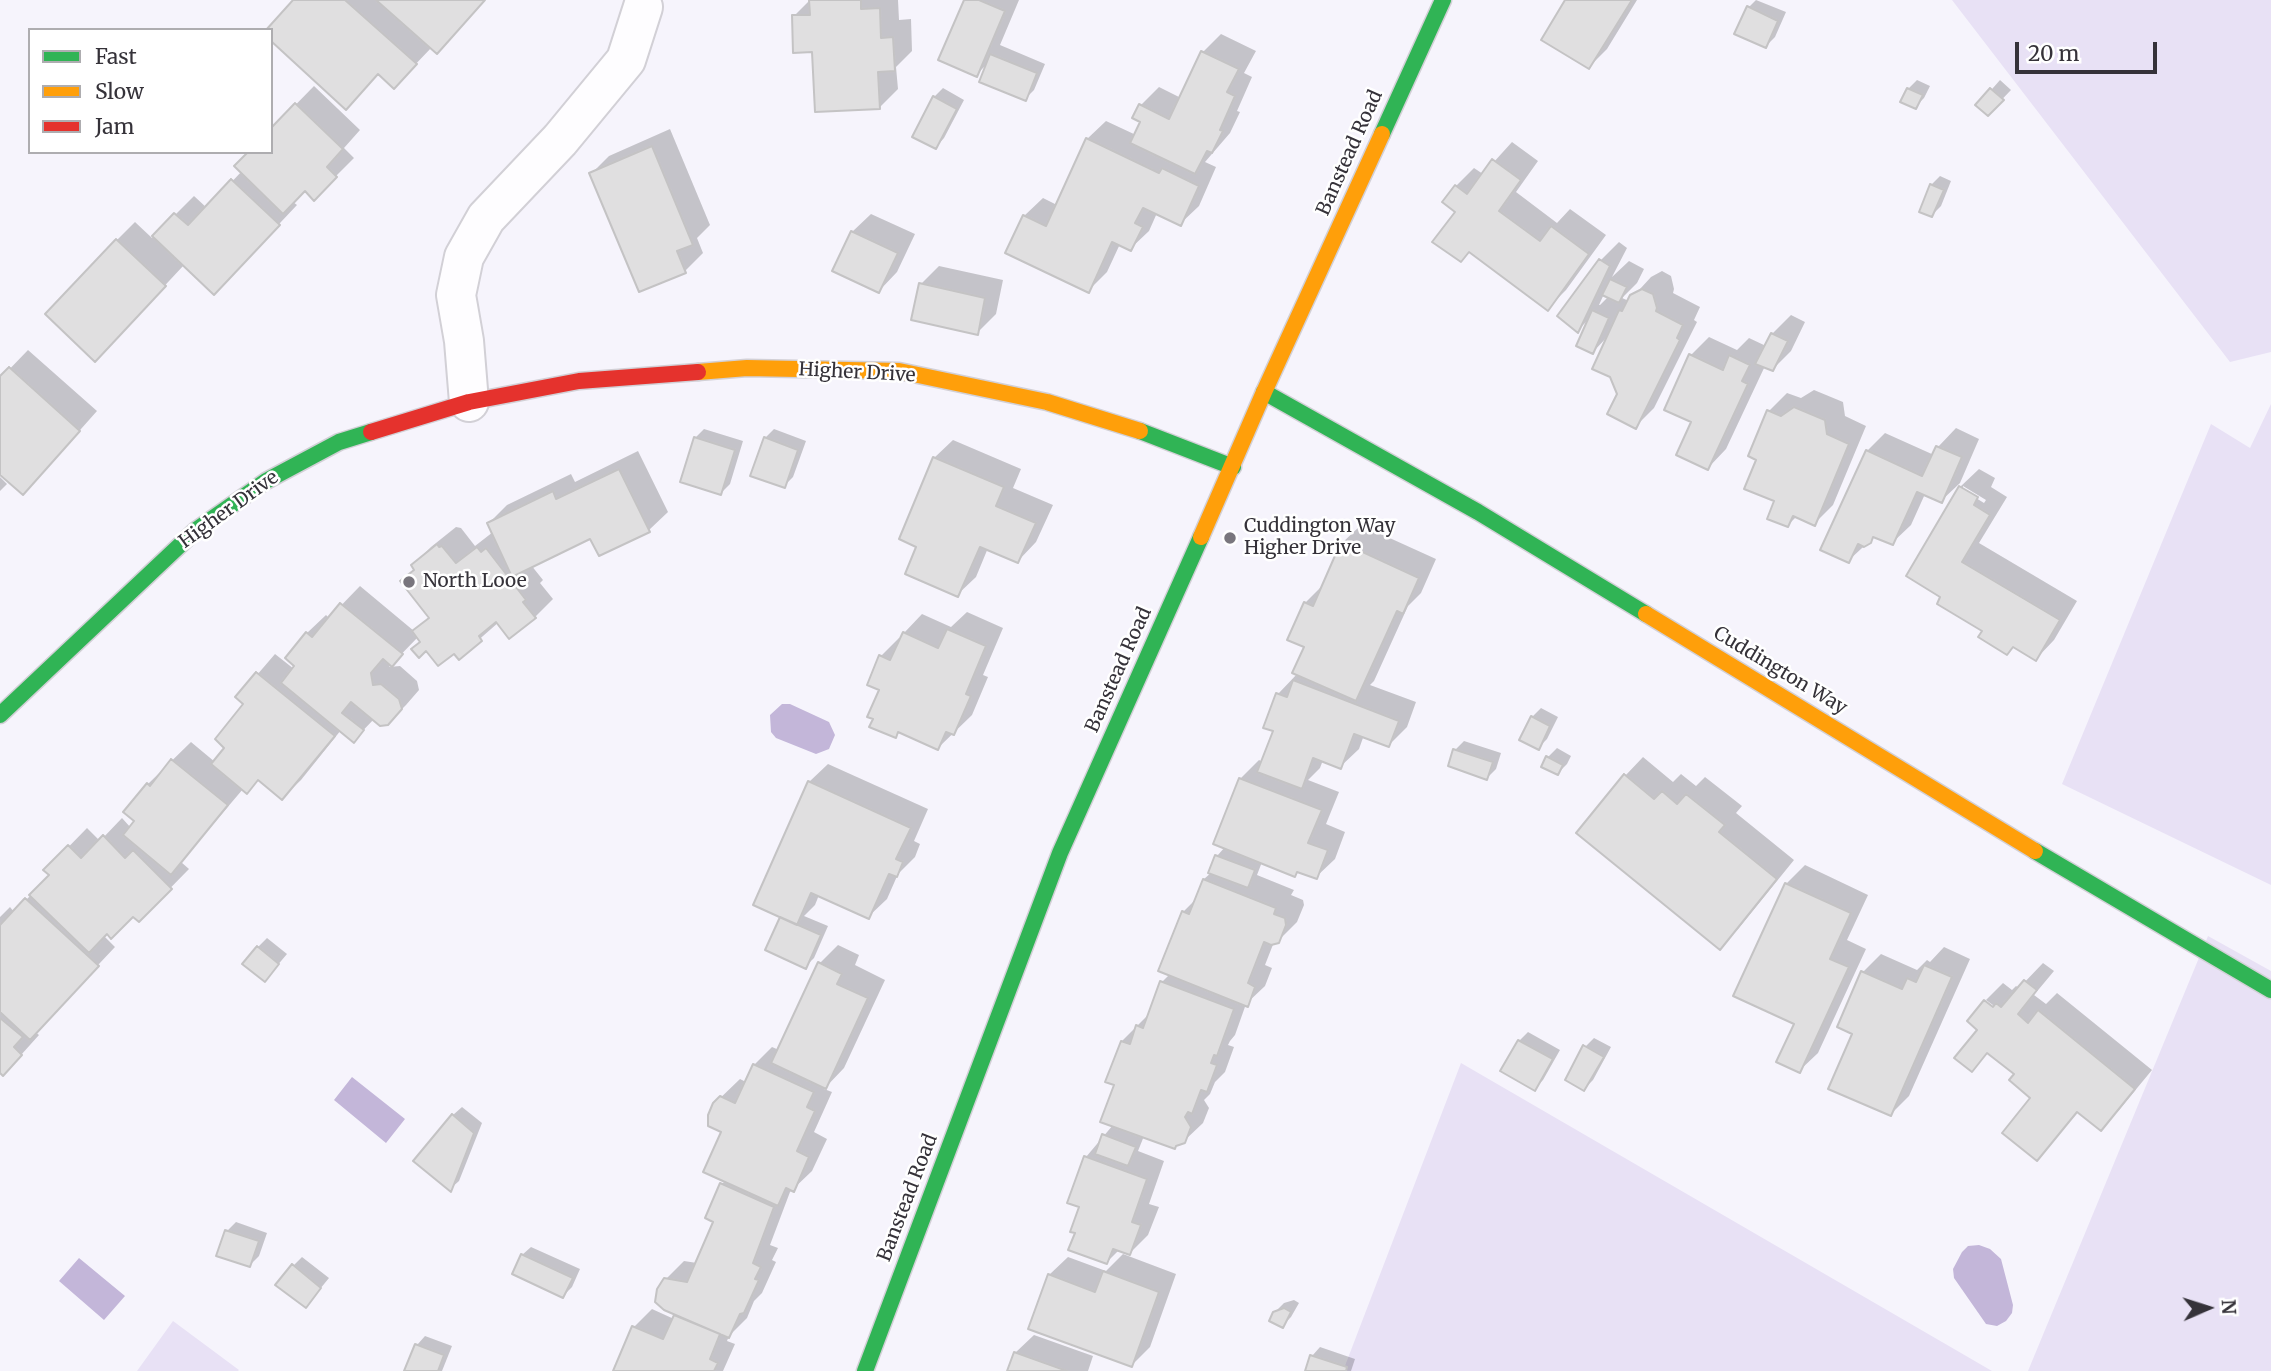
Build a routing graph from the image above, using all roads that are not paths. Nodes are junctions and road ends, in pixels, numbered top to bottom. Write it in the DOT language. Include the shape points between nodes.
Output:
graph roads {
  1 [pos="1443,0"];
  2 [pos="643,7"];
  3 [pos="1264,392"];
  4 [pos="469,402"];
  5 [pos="1233,467"];
  6 [pos="0,715"];
  7 [pos="2271,990"];
  8 [pos="865,1371"];
  1 -- 3 [label="street, Banstead Road"];
  2 -- 4 [label="street" via="626,60 560,140 486,218 464,257 456,295"];
  3 -- 5 [label="street, Banstead Road"];
  3 -- 7 [label="street, Cuddington Way" via="1478,512"];
  4 -- 5 [label="street, Higher Drive" via="579,381 747,368 899,371 1047,402"];
  4 -- 6 [label="street, Higher Drive" via="339,442 266,481 196,530"];
  5 -- 8 [label="street, Banstead Road" via="1060,853"];
}
